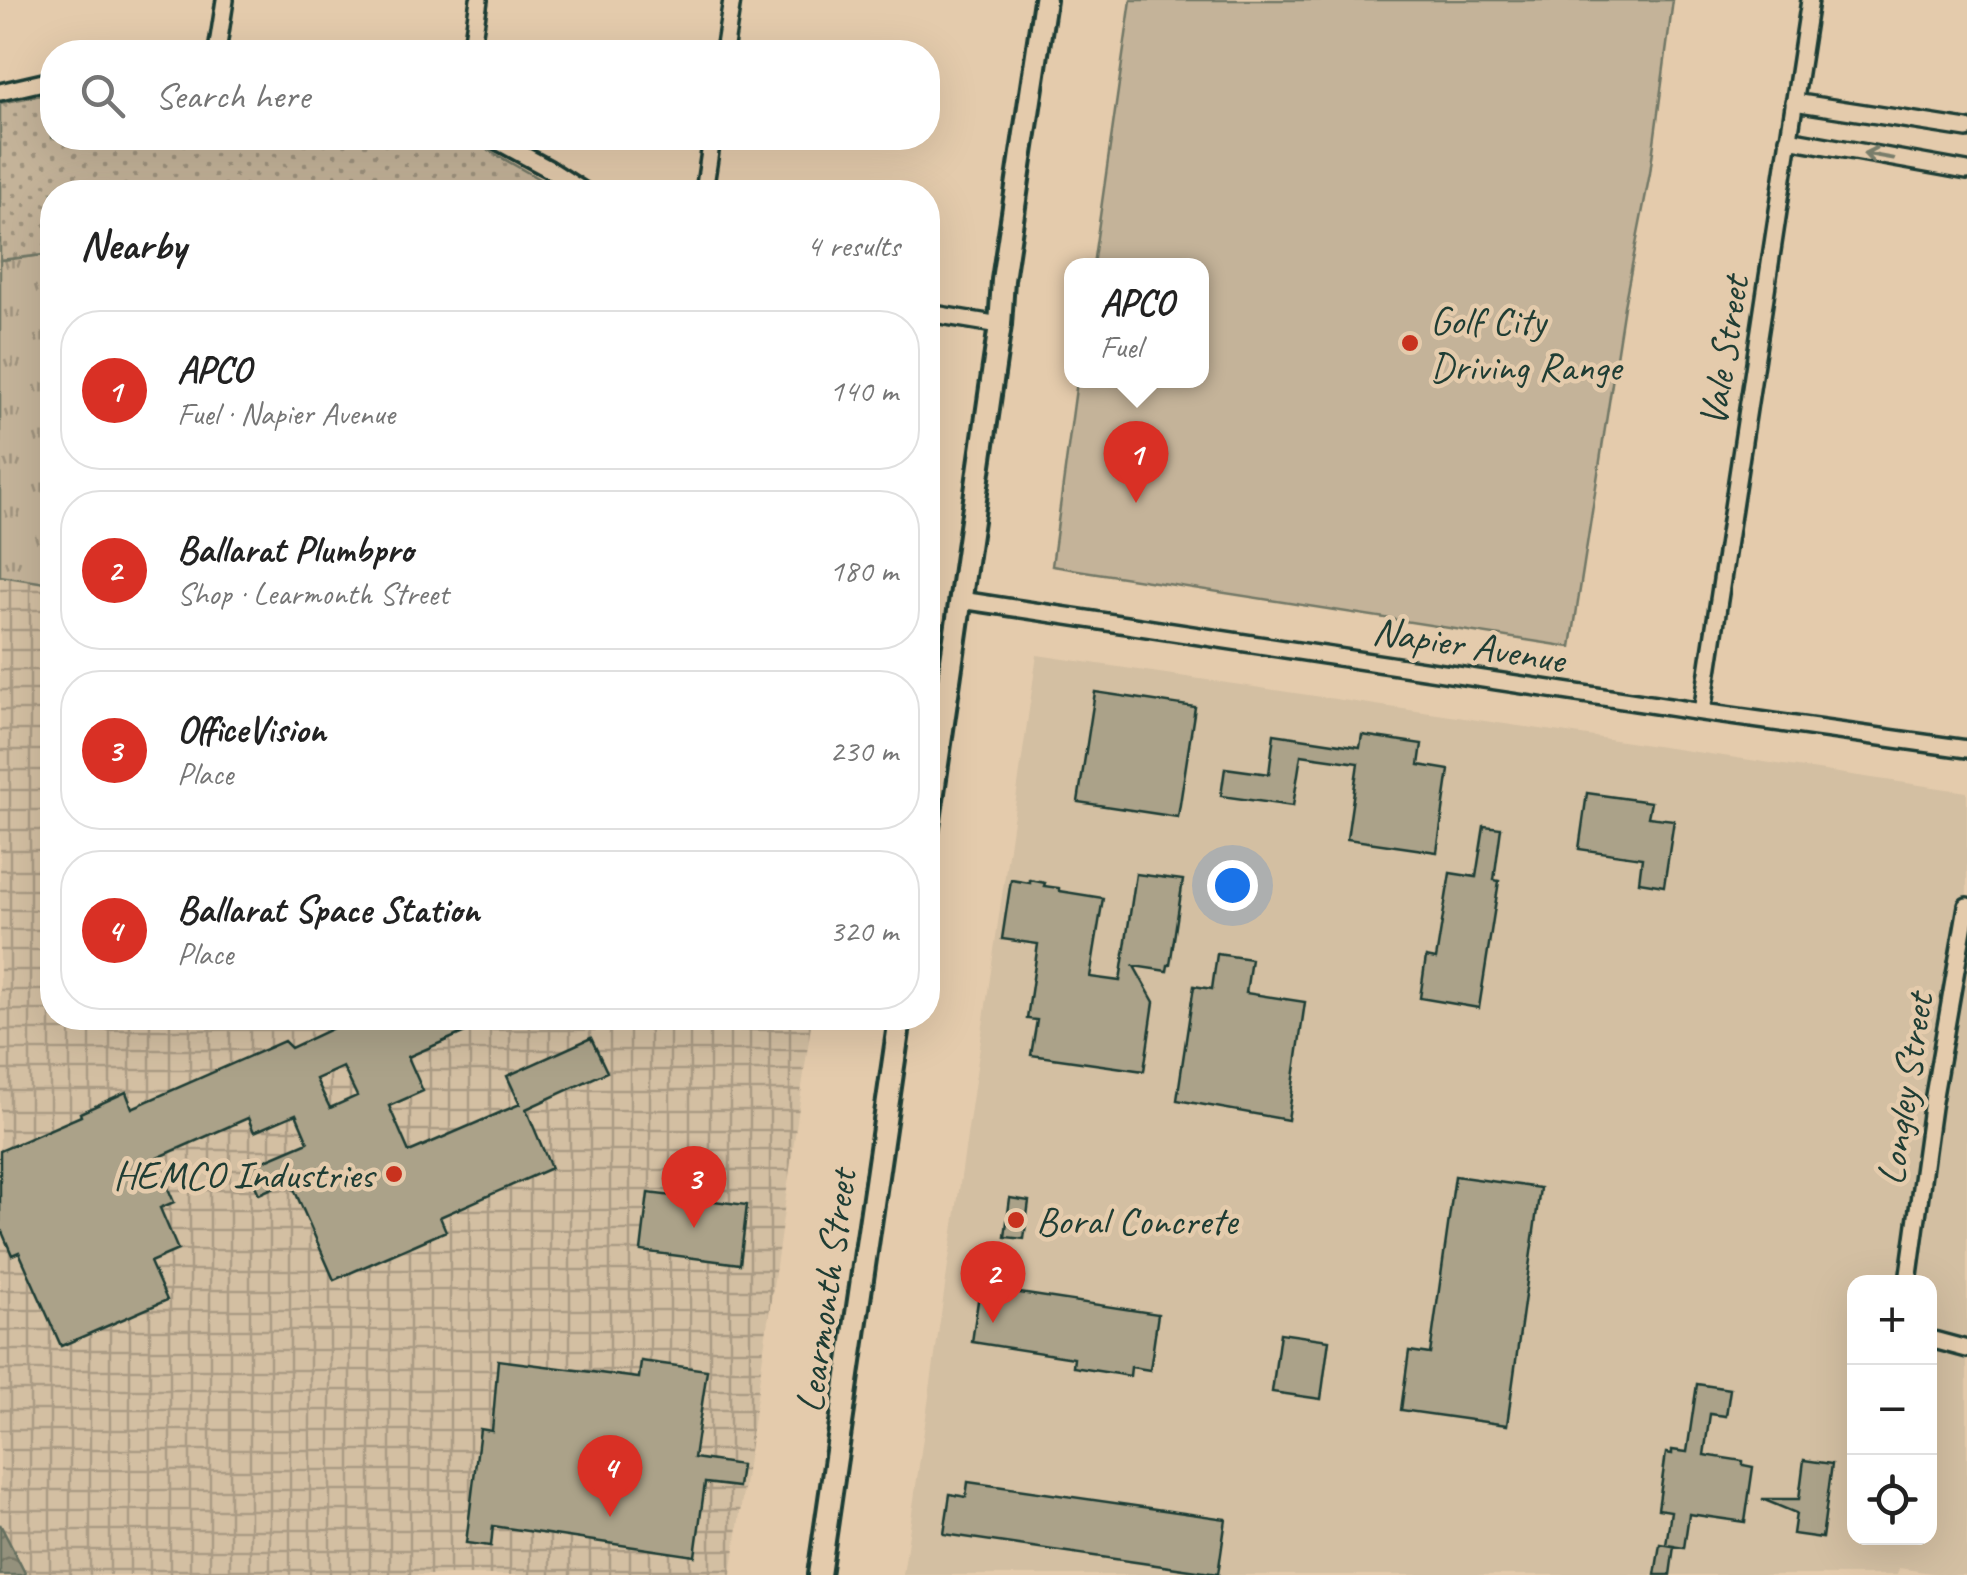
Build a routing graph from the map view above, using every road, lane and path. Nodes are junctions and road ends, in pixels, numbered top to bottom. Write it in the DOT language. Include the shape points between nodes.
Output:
graph roads {
  1 [pos="224,0"];
  2 [pos="478,0"];
  3 [pos="732,0"];
  4 [pos="1045,0"];
  5 [pos="1810,0"];
  6 [pos="219,40"];
  7 [pos="473,40"];
  8 [pos="726,40"];
  9 [pos="40,83"];
  10 [pos="0,92"];
  11 [pos="1794,102"];
  12 [pos="1967,129"];
  13 [pos="1788,140"];
  14 [pos="514,150"];
  15 [pos="710,150"];
  16 [pos="1967,171"];
  17 [pos="566,180"];
  18 [pos="706,180"];
  19 [pos="940,315"];
  20 [pos="1000,325"];
  21 [pos="961,600"];
  22 [pos="1702,712"];
  23 [pos="940,744"];
  24 [pos="1967,750"];
  25 [pos="1967,906"];
  26 [pos="898,1030"];
  27 [pos="1909,1275"];
  28 [pos="1937,1341"];
  29 [pos="1967,1349"];
  30 [pos="819,1575"];
  1 -- 6 [label="street"];
  2 -- 7 [label="street"];
  3 -- 8 [label="street"];
  4 -- 20 [label="street"];
  5 -- 11 [label="street, Vale Street"];
  9 -- 10 [label="street"];
  11 -- 12 [label="street"];
  11 -- 13 [label="street, Vale Street"];
  16 -- 13 [label="street, one-way"];
  13 -- 22 [label="street, Vale Street"];
  14 -- 17 [label="street"];
  15 -- 18 [label="street"];
  19 -- 20 [label="street"];
  20 -- 21 [label="street"];
  21 -- 22 [label="street, Napier Avenue"];
  21 -- 23 [label="street"];
  22 -- 24 [label="street, Napier Avenue"];
  25 -- 27 [label="street, Longley Street"];
  26 -- 30 [label="street, Learmonth Street"];
  28 -- 29 [label="street"];
}
